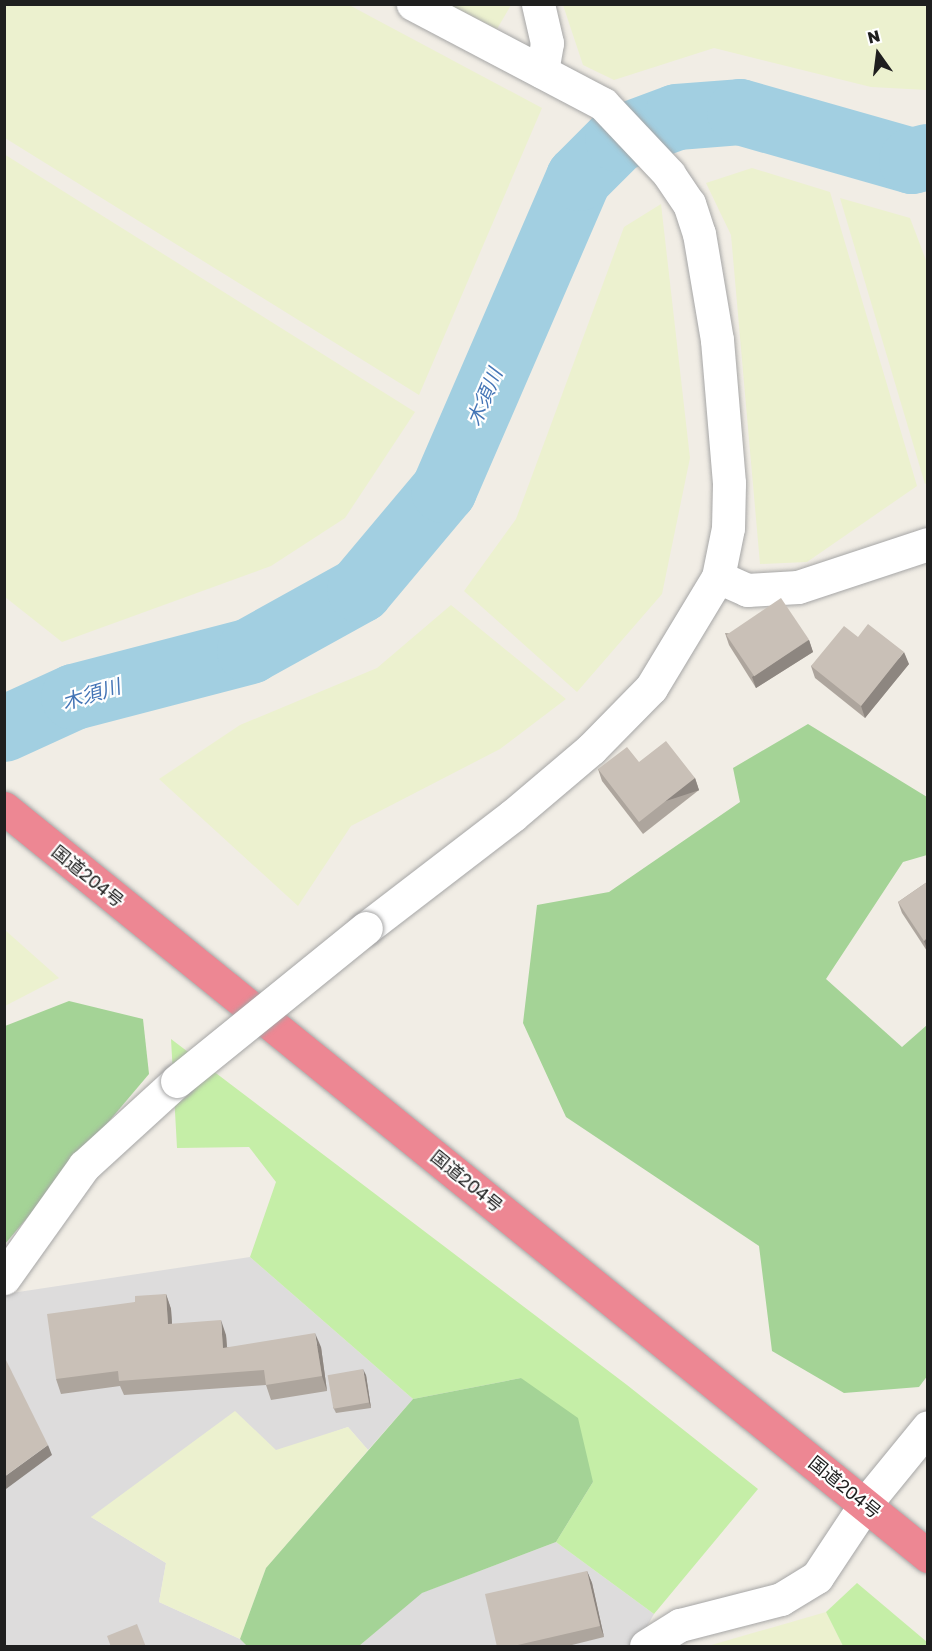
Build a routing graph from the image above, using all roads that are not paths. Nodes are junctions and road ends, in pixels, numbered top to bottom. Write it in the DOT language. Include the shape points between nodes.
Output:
graph roads {
  1 [pos="413,4"];
  2 [pos="538,4"];
  3 [pos="542,72"];
  4 [pos="927,544"];
  5 [pos="718,577"];
  6 [pos="8,811"];
  7 [pos="4,1278"];
  8 [pos="927,1427"];
  9 [pos="866,1503"];
  10 [pos="927,1556"];
  11 [pos="646,1647"];
  1 -- 3 [label="street"];
  2 -- 3 [label="street" via="547,43"];
  3 -- 5 [label="street" via="603,104 669,174 689,204 699,234 717,340 729,483 728,528"];
  4 -- 5 [label="street" via="798,587 747,590"];
  5 -- 7 [label="street, bridge" via="651,688 591,749 177,1081 84,1166"];
  6 -- 9 [label="highway, 国道204号"];
  8 -- 9 [label="street"];
  9 -- 10 [label="highway, 国道204号"];
  9 -- 11 [label="street" via="817,1577 781,1599 681,1624"];
}
